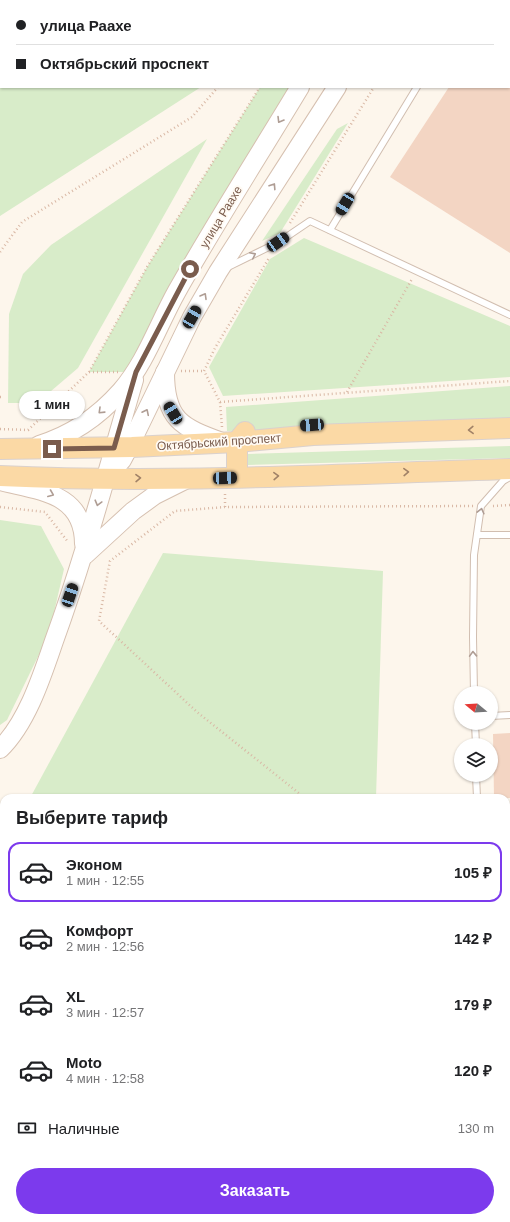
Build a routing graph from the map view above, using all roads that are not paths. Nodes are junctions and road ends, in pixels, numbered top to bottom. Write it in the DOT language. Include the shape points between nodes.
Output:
graph roads {
  1 [pos="299,88"];
  2 [pos="336,88"];
  3 [pos="416,88"];
  4 [pos="330,230"];
  5 [pos="218,272"];
  6 [pos="510,315"];
  7 [pos="166,370"];
  8 [pos="136,372"];
  9 [pos="507,425"];
  10 [pos="230,442"];
  11 [pos="121,447"];
  12 [pos="0,449"];
  13 [pos="21,450"];
  14 [pos="510,469"];
  15 [pos="0,476"];
  16 [pos="237,477"];
  17 [pos="510,477"];
  18 [pos="190,478"];
  19 [pos="105,479"];
  20 [pos="0,481"];
  21 [pos="477,535"];
  22 [pos="510,535"];
  23 [pos="78,551"];
  24 [pos="474,686"];
  25 [pos="510,715"];
  26 [pos="498,716"];
  27 [pos="0,749"];
  28 [pos="476,782"];
  29 [pos="477,794"];
  1 -- 8 [label="main road, улица Раахе, one-way" via="176,292"];
  5 -- 2 [label="main road, one-way"];
  3 -- 4 [label="lane"];
  5 -- 4 [label="lane, one-way" via="278,242 310,221"];
  4 -- 6 [label="lane"];
  7 -- 5 [label="main road, one-way"];
  7 -- 10 [label="main road" via="165,389 169,406 178,420 192,432"];
  11 -- 7 [label="main road, one-way"];
  8 -- 11 [label="main road"];
  8 -- 13 [label="main road, улица Раахе, one-way" via="93,419 61,439"];
  9 -- 10 [label="main road, one-way" via="376,433 359,422 249,429"];
  10 -- 11 [label="main road, Октябрьский проспект"];
  10 -- 16 [label="main road"];
  11 -- 13 [label="main road, Октябрьский проспект"];
  11 -- 19 [label="main road" via="122,460"];
  12 -- 13 [label="main road, Октябрьский проспект"];
  16 -- 14 [label="main road, one-way"];
  15 -- 19 [label="main road"];
  16 -- 18 [label="main road"];
  21 -- 17 [label="lane, one-way" via="481,506 503,481"];
  19 -- 18 [label="main road, one-way"];
  18 -- 23 [label="main road" via="155,495"];
  19 -- 23 [label="main road, one-way"];
  20 -- 23 [label="main road, one-way" via="52,494 66,502 78,513 84,530"];
  21 -- 22 [label="lane"];
  24 -- 21 [label="lane, one-way" via="474,555"];
  23 -- 27 [label="main road" via="42,677 25,712"];
  25 -- 26 [label="lane"];
  28 -- 29 [label="lane"];
}
